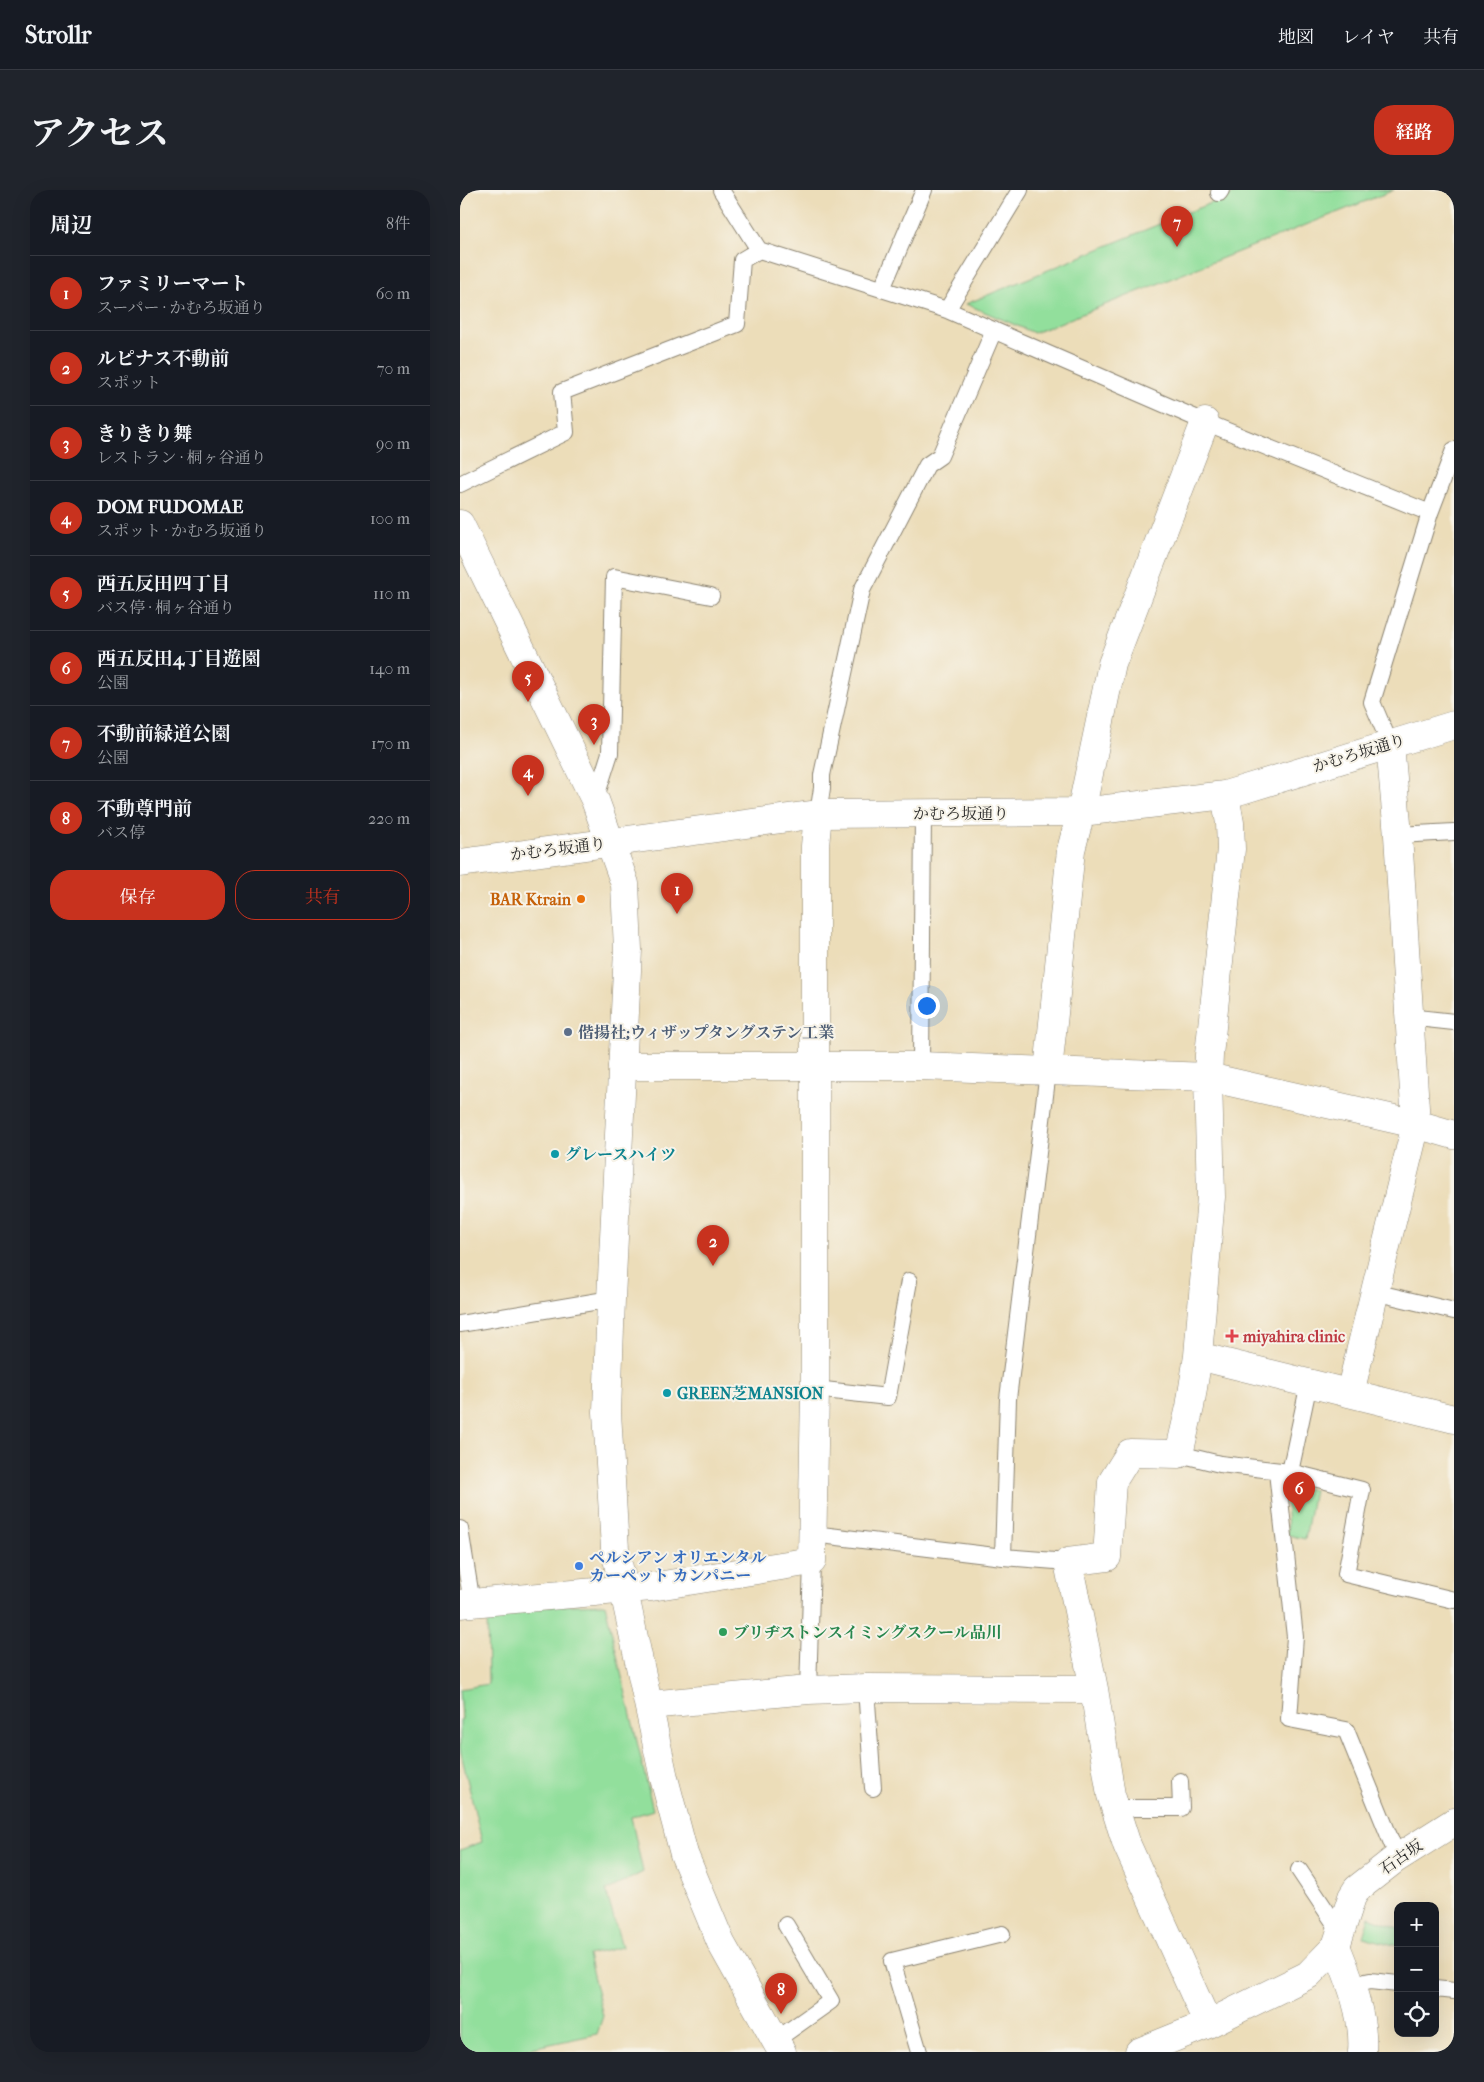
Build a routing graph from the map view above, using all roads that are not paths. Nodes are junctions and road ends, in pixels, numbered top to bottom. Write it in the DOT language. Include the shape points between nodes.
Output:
graph roads {
  1 [pos="721,190"];
  2 [pos="924,190"];
  3 [pos="1020,190"];
  4 [pos="758,250"];
  5 [pos="882,289"];
  6 [pos="947,310"];
  7 [pos="994,330"];
  8 [pos="1205,422"];
  9 [pos="1454,450"];
  10 [pos="460,484"];
  11 [pos="1430,513"];
  12 [pos="460,524"];
  13 [pos="712,596"];
  14 [pos="1454,725"];
  15 [pos="1390,744"];
  16 [pos="1225,795"];
  17 [pos="595,800"];
  18 [pos="1081,812"];
  19 [pos="923,813"];
  20 [pos="818,814"];
  21 [pos="1454,832"];
  22 [pos="1398,835"];
  23 [pos="609,842"];
  24 [pos="460,862"];
  25 [pos="1408,1017"];
  26 [pos="1454,1022"];
  27 [pos="814,1065"];
  28 [pos="622,1066"];
  29 [pos="921,1066"];
  30 [pos="1048,1071"];
  31 [pos="1208,1077"];
  32 [pos="1416,1124"];
  33 [pos="1454,1135"];
  34 [pos="909,1281"];
  35 [pos="1374,1292"];
  36 [pos="611,1299"];
  37 [pos="1454,1311"];
  38 [pos="460,1324"];
  39 [pos="1198,1356"];
  40 [pos="1309,1383"];
  41 [pos="815,1389"];
  42 [pos="1350,1393"];
  43 [pos="1454,1419"];
  44 [pos="1179,1454"];
  45 [pos="1284,1472"];
  46 [pos="460,1529"];
  47 [pos="813,1534"];
  48 [pos="1003,1557"];
  49 [pos="812,1561"];
  50 [pos="1068,1562"];
  51 [pos="625,1589"];
  52 [pos="1454,1600"];
  53 [pos="466,1604"];
  54 [pos="866,1688"];
  55 [pos="1094,1689"];
  56 [pos="808,1690"];
  57 [pos="650,1705"];
  58 [pos="1180,1781"];
  59 [pos="872,1788"];
  60 [pos="1116,1808"];
  61 [pos="1454,1822"];
  62 [pos="1398,1858"];
  63 [pos="1299,1870"];
  64 [pos="786,1925"];
  65 [pos="1002,1934"];
  66 [pos="1339,1939"];
  67 [pos="1394,1984"];
  68 [pos="1352,1985"];
  69 [pos="1439,1989"];
  70 [pos="1454,1991"];
  71 [pos="1208,2024"];
  72 [pos="779,2046"];
  73 [pos="919,2052"];
  74 [pos="1139,2052"];
  75 [pos="1362,2052"];
  1 -- 4 [label="lane"];
  2 -- 5 [label="lane"];
  3 -- 6 [label="lane"];
  4 -- 5 [label="lane"];
  4 -- 10 [label="lane" via="742,260 737,324 562,392 566,432"];
  5 -- 6 [label="lane"];
  6 -- 7 [label="lane"];
  7 -- 8 [label="lane"];
  7 -- 20 [label="lane" via="940,456 927,465 862,590 822,774"];
  8 -- 11 [label="lane"];
  8 -- 18 [label="street" via="1112,664"];
  9 -- 11 [label="lane"];
  11 -- 15 [label="lane" via="1372,702"];
  12 -- 17 [label="street"];
  13 -- 17 [label="lane" via="614,577 610,753"];
  14 -- 15 [label="street, かむろ坂通り"];
  15 -- 16 [label="street, かむろ坂通り"];
  15 -- 22 [label="street"];
  16 -- 18 [label="street, かむろ坂通り"];
  16 -- 31 [label="street" via="1231,848"];
  17 -- 23 [label="street"];
  18 -- 19 [label="street, かむろ坂通り"];
  18 -- 30 [label="street" via="1071,850"];
  19 -- 20 [label="street, かむろ坂通り"];
  19 -- 29 [label="lane"];
  20 -- 23 [label="street, かむろ坂通り"];
  20 -- 27 [label="street"];
  21 -- 22 [label="lane"];
  22 -- 25 [label="street"];
  23 -- 24 [label="street, かむろ坂通り"];
  23 -- 28 [label="street" via="625,884 628,950"];
  25 -- 26 [label="lane"];
  25 -- 32 [label="street"];
  27 -- 28 [label="street"];
  27 -- 29 [label="street"];
  27 -- 41 [label="street"];
  28 -- 36 [label="street"];
  29 -- 30 [label="street"];
  30 -- 31 [label="street"];
  30 -- 48 [label="lane" via="1008,1399"];
  31 -- 32 [label="street"];
  31 -- 39 [label="street" via="1211,1198"];
  32 -- 33 [label="street"];
  32 -- 35 [label="street"];
  34 -- 41 [label="lane" via="888,1397"];
  35 -- 37 [label="lane"];
  35 -- 42 [label="street"];
  36 -- 38 [label="lane"];
  36 -- 51 [label="street" via="608,1412 615,1549"];
  39 -- 40 [label="street"];
  39 -- 44 [label="street"];
  40 -- 42 [label="street"];
  40 -- 45 [label="lane"];
  41 -- 47 [label="street"];
  42 -- 43 [label="street"];
  44 -- 45 [label="lane" via="1220,1464"];
  44 -- 50 [label="street" via="1130,1454 1112,1482 1107,1557"];
  45 -- 52 [label="lane" via="1362,1490 1346,1574"];
  45 -- 62 [label="lane" via="1295,1637 1289,1720 1346,1730"];
  46 -- 53 [label="lane"];
  47 -- 48 [label="lane"];
  47 -- 49 [label="street"];
  48 -- 50 [label="lane"];
  49 -- 51 [label="street"];
  49 -- 56 [label="lane"];
  50 -- 55 [label="street"];
  51 -- 53 [label="street"];
  51 -- 57 [label="street"];
  54 -- 55 [label="street"];
  54 -- 56 [label="street"];
  54 -- 59 [label="lane"];
  55 -- 60 [label="street" via="1111,1796"];
  56 -- 57 [label="street"];
  57 -- 72 [label="street" via="664,1778 684,1854 721,1944"];
  58 -- 60 [label="lane" via="1181,1808"];
  60 -- 71 [label="street" via="1127,1844"];
  61 -- 62 [label="street, 石古坂"];
  62 -- 66 [label="street, 石古坂" via="1357,1889"];
  63 -- 66 [label="lane"];
  64 -- 72 [label="lane" via="831,2001"];
  65 -- 73 [label="lane" via="892,1960"];
  66 -- 68 [label="street"];
  66 -- 71 [label="street" via="1308,1975"];
  67 -- 68 [label="lane" via="1370,1981"];
  68 -- 75 [label="street"];
  69 -- 70 [label="lane"];
  71 -- 74 [label="street"];
}
